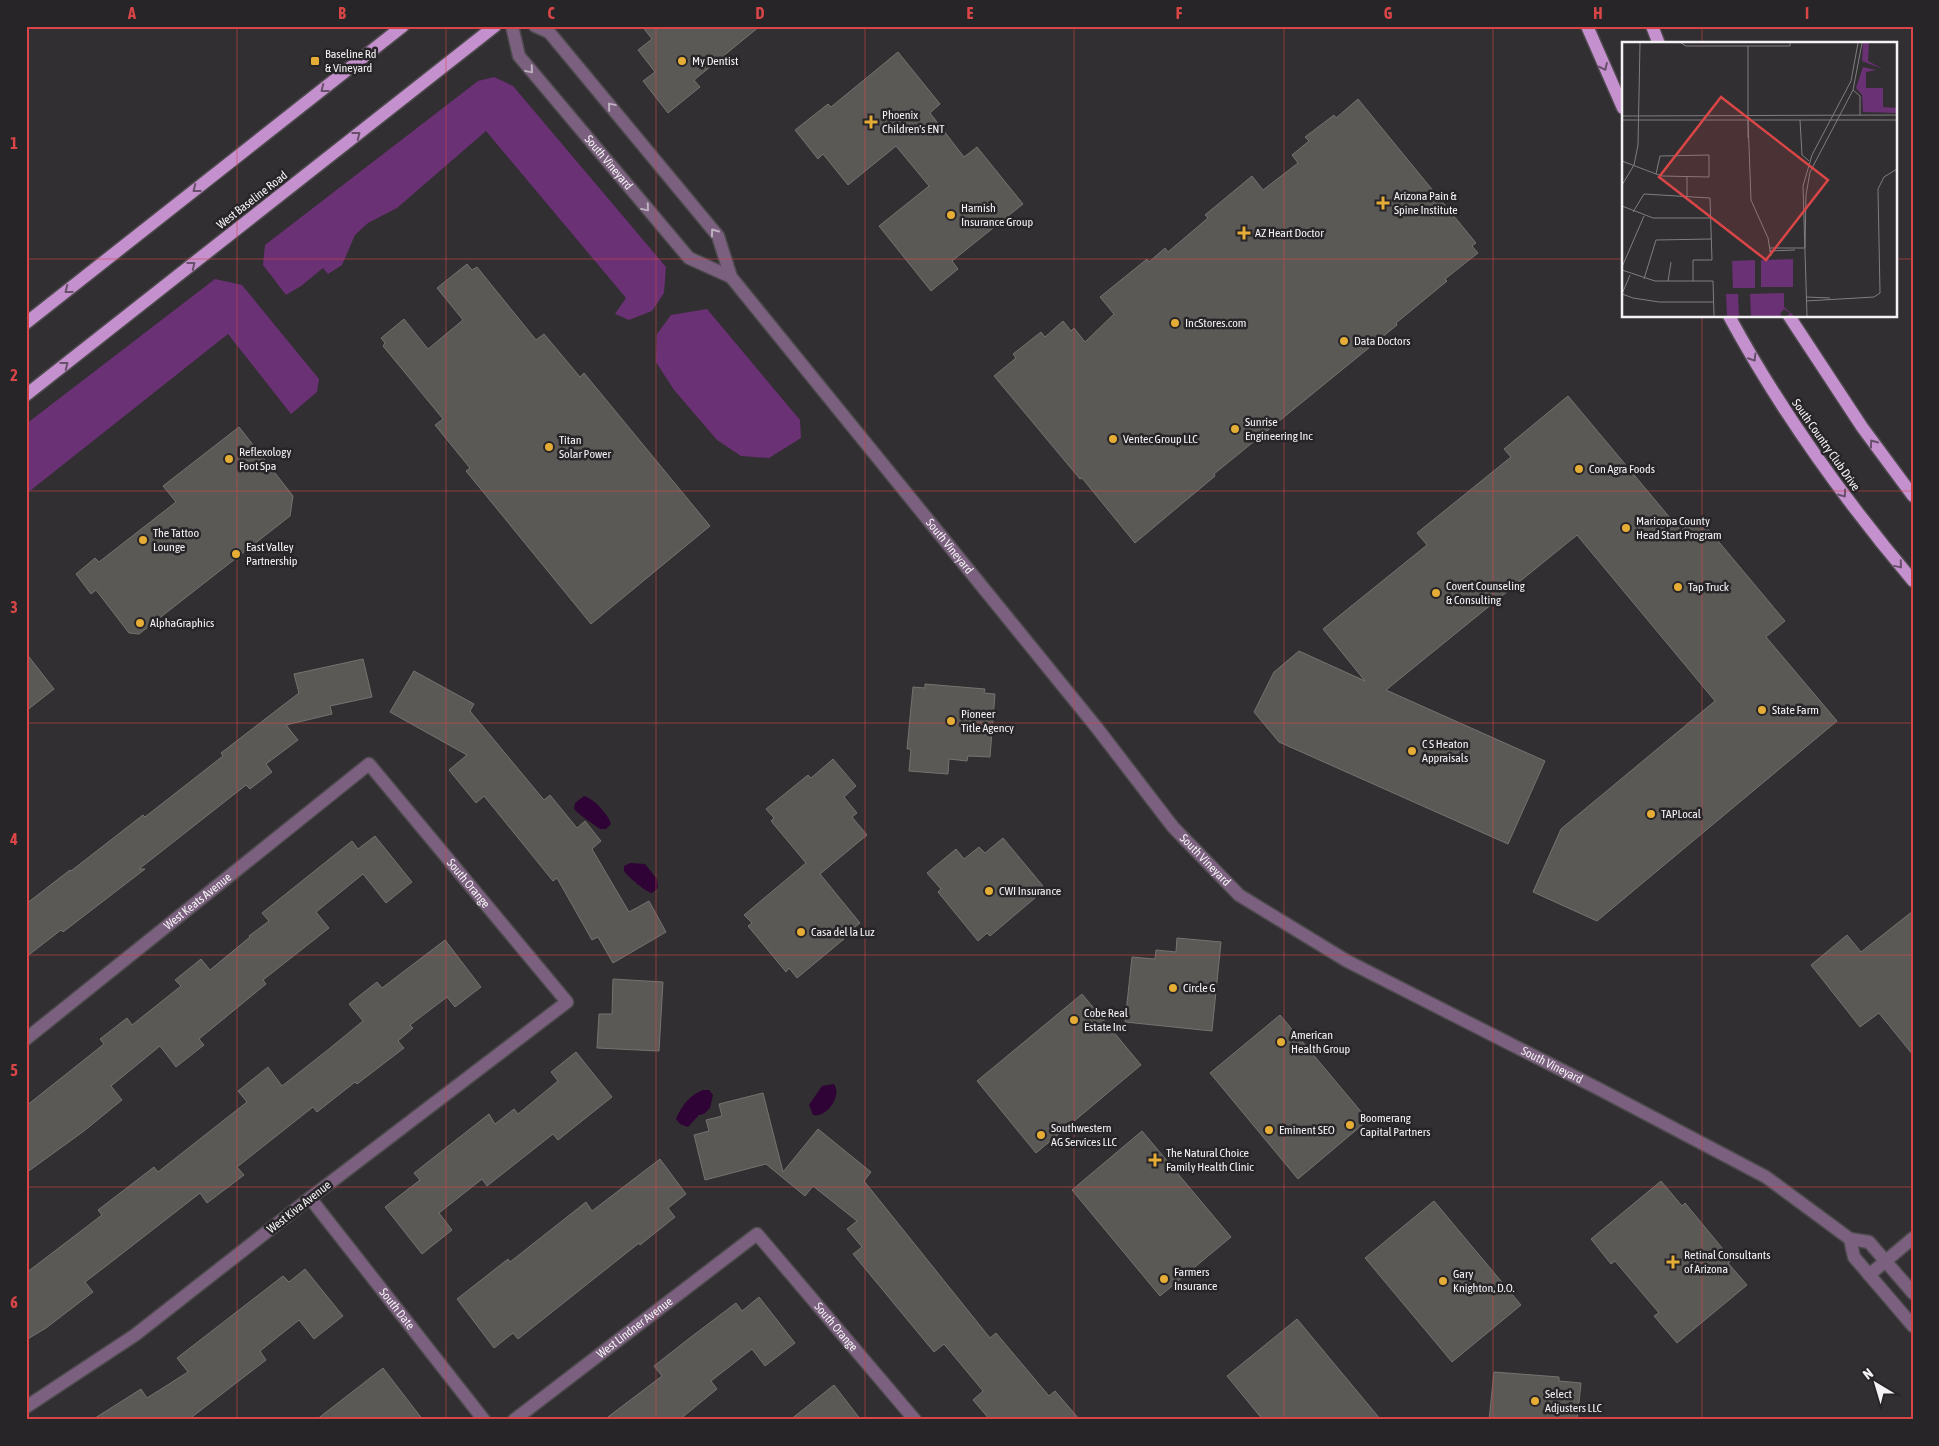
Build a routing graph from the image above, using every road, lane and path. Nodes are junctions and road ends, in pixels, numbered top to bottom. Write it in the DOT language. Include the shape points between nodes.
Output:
graph roads {
  1 [pos="404,26"];
  2 [pos="495,26"];
  3 [pos="512,26"];
  4 [pos="535,26"];
  5 [pos="1587,26"];
  6 [pos="1652,26"];
  7 [pos="1657,42"];
  8 [pos="1622,106"];
  9 [pos="731,277"];
  10 [pos="1729,318"];
  11 [pos="1790,318"];
  12 [pos="26,323"];
  13 [pos="26,395"];
  14 [pos="1913,496"];
  15 [pos="1913,581"];
  16 [pos="369,764"];
  17 [pos="567,1002"];
  18 [pos="26,1040"];
  19 [pos="310,1198"];
  20 [pos="757,1234"];
  21 [pos="1913,1238"];
  22 [pos="1850,1240"];
  23 [pos="1885,1261"];
  24 [pos="1869,1275"];
  25 [pos="1913,1292"];
  26 [pos="1895,1306"];
  27 [pos="1913,1326"];
  28 [pos="26,1407"];
  29 [pos="484,1420"];
  30 [pos="514,1420"];
  31 [pos="915,1420"];
  1 -- 12 [label="main road, one-way"];
  13 -- 2 [label="main road, West Baseline Road, one-way"];
  3 -- 9 [label="street, South Vineyard, one-way" via="519,56 689,258"];
  9 -- 4 [label="street, South Vineyard, one-way" via="718,236 550,32"];
  5 -- 8 [label="main road, one-way"];
  6 -- 7 [label="main road"];
  9 -- 22 [label="street, South Vineyard" via="1097,728 1173,827 1238,895 1347,960 1766,1177"];
  10 -- 15 [label="main road, South Country Club Drive, one-way" via="1806,444"];
  14 -- 11 [label="main road, one-way" via="1862,427"];
  16 -- 17 [label="street, South Orange"];
  16 -- 18 [label="street, West Keats Avenue"];
  17 -- 19 [label="street, West Kiva Avenue"];
  19 -- 28 [label="street, West Kiva Avenue" via="135,1335"];
  19 -- 29 [label="street, South Date"];
  20 -- 30 [label="street, West Lindner Avenue"];
  20 -- 31 [label="street, South Orange"];
  21 -- 23 [label="street"];
  22 -- 23 [label="street, South Vineyard" via="1869,1242"];
  22 -- 24 [label="street" via="1854,1257"];
  23 -- 24 [label="street"];
  23 -- 25 [label="street, South Vineyard"];
  24 -- 26 [label="street"];
  25 -- 26 [label="street"];
  26 -- 27 [label="street"];
}
